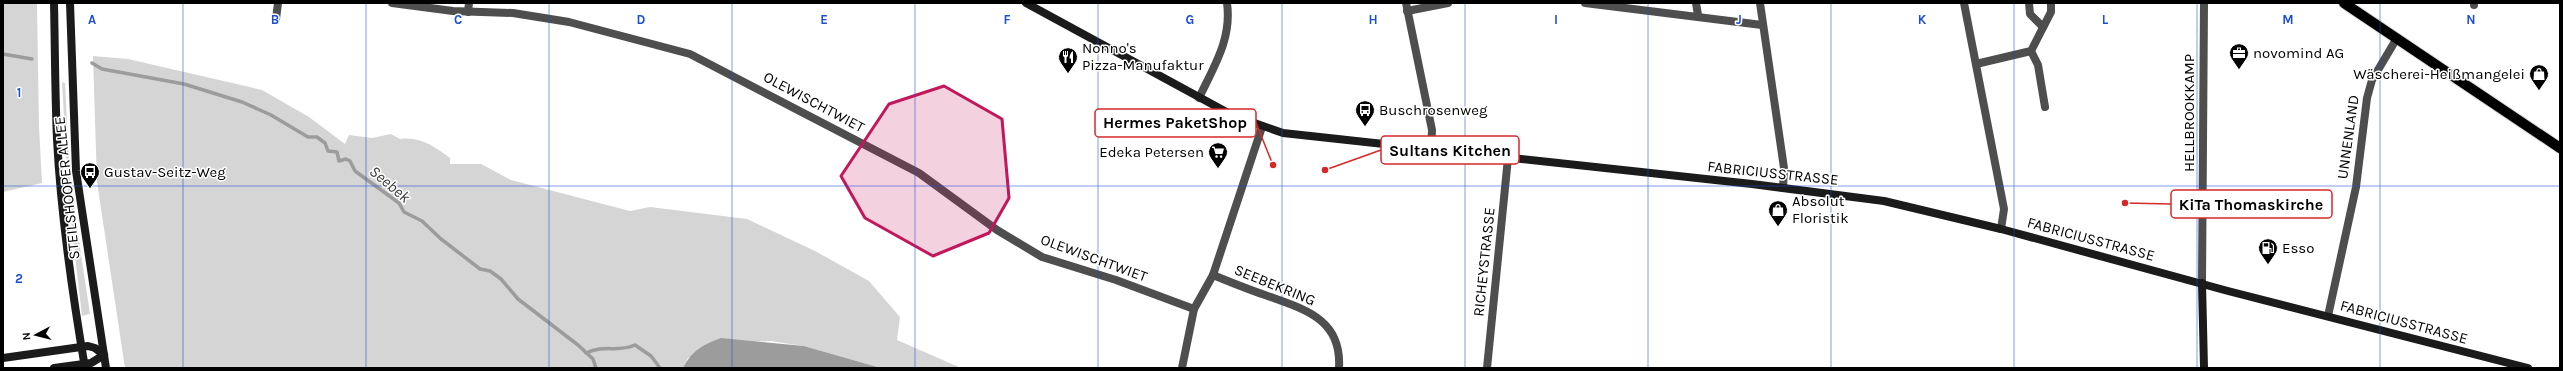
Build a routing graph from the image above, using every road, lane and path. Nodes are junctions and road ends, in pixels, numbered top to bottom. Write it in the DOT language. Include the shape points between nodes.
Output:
graph roads {
  1 [pos="54,3"];
  2 [pos="70,3"];
  3 [pos="278,3"];
  4 [pos="392,3"];
  5 [pos="469,3"];
  6 [pos="1026,3"];
  7 [pos="1227,3"];
  8 [pos="1448,3"];
  9 [pos="1585,3"];
  10 [pos="1696,3"];
  11 [pos="1760,3"];
  12 [pos="1964,3"];
  13 [pos="2028,3"];
  14 [pos="2051,3"];
  15 [pos="2204,3"];
  16 [pos="2344,3"];
  17 [pos="1406,7"];
  18 [pos="468,12"];
  19 [pos="1698,15"];
  20 [pos="276,19"];
  21 [pos="1762,25"];
  22 [pos="2043,27"];
  23 [pos="2397,38"];
  24 [pos="2031,51"];
  25 [pos="1976,64"];
  26 [pos="1199,98"];
  27 [pos="2045,107"];
  28 [pos="1262,127"];
  29 [pos="2560,148"];
  30 [pos="1431,150"];
  31 [pos="1508,158"];
  32 [pos="1783,188"];
  33 [pos="2001,229"];
  34 [pos="1213,275"];
  35 [pos="2202,283"];
  36 [pos="1194,309"];
  37 [pos="2328,316"];
  38 [pos="82,348"];
  39 [pos="104,355"];
  40 [pos="3,358"];
  41 [pos="84,366"];
  42 [pos="54,368"];
  43 [pos="106,368"];
  44 [pos="1182,368"];
  45 [pos="1339,368"];
  46 [pos="1487,368"];
  47 [pos="2204,368"];
  48 [pos="2528,368"];
  1 -- 38 [label="street, STEILSHOOPER ALLEE" via="60,179"];
  2 -- 39 [label="street, STEILSHOOPER ALLEE" via="76,171"];
  3 -- 20 [label="street"];
  4 -- 18 [label="street, OLEWISCHTWIET"];
  5 -- 18 [label="street"];
  6 -- 26 [label="street, FABRICIUSSTRASSE"];
  7 -- 26 [label="street" via="1229,17 1225,44"];
  8 -- 17 [label="street"];
  9 -- 19 [label="street"];
  10 -- 19 [label="street"];
  11 -- 21 [label="street"];
  12 -- 25 [label="street"];
  13 -- 22 [label="street" via="2030,14"];
  14 -- 22 [label="street" via="2052,10"];
  15 -- 35 [label="street, HELLBROOKKAMP"];
  16 -- 23 [label="main road"];
  17 -- 30 [label="street" via="1432,130"];
  18 -- 36 [label="street, OLEWISCHTWIET" via="513,13 569,22 690,54 919,173 997,230 1042,257 1116,280"];
  19 -- 21 [label="street"];
  21 -- 32 [label="street" via="1784,168"];
  22 -- 24 [label="street"];
  23 -- 29 [label="main road"];
  23 -- 37 [label="street, UNNENLAND" via="2372,80 2367,98 2356,187"];
  24 -- 25 [label="street"];
  24 -- 27 [label="street" via="2038,64"];
  25 -- 33 [label="street" via="2004,209"];
  26 -- 28 [label="street, FABRICIUSSTRASSE"];
  28 -- 30 [label="street, FABRICIUSSTRASSE" via="1283,133"];
  28 -- 34 [label="street, SEEBEKRING"];
  30 -- 31 [label="street, FABRICIUSSTRASSE"];
  31 -- 32 [label="street, FABRICIUSSTRASSE"];
  31 -- 46 [label="street, RICHEYSTRASSE"];
  32 -- 33 [label="street, FABRICIUSSTRASSE" via="1884,201"];
  33 -- 35 [label="street, FABRICIUSSTRASSE"];
  34 -- 36 [label="street, SEEBEKRING"];
  34 -- 45 [label="street, SEEBEKRING" via="1314,314 1332,334 1338,350"];
  35 -- 37 [label="street, FABRICIUSSTRASSE"];
  35 -- 47 [label="street, HELLBROOKKAMP"];
  36 -- 44 [label="street, SEEBEKRING"];
  37 -- 48 [label="street, FABRICIUSSTRASSE"];
  38 -- 39 [label="street" via="95,348"];
  38 -- 40 [label="street"];
  38 -- 41 [label="street, STEILSHOOPER ALLEE"];
  39 -- 41 [label="street"];
  39 -- 43 [label="street, STEILSHOOPER ALLEE"];
  41 -- 42 [label="street"];
}
